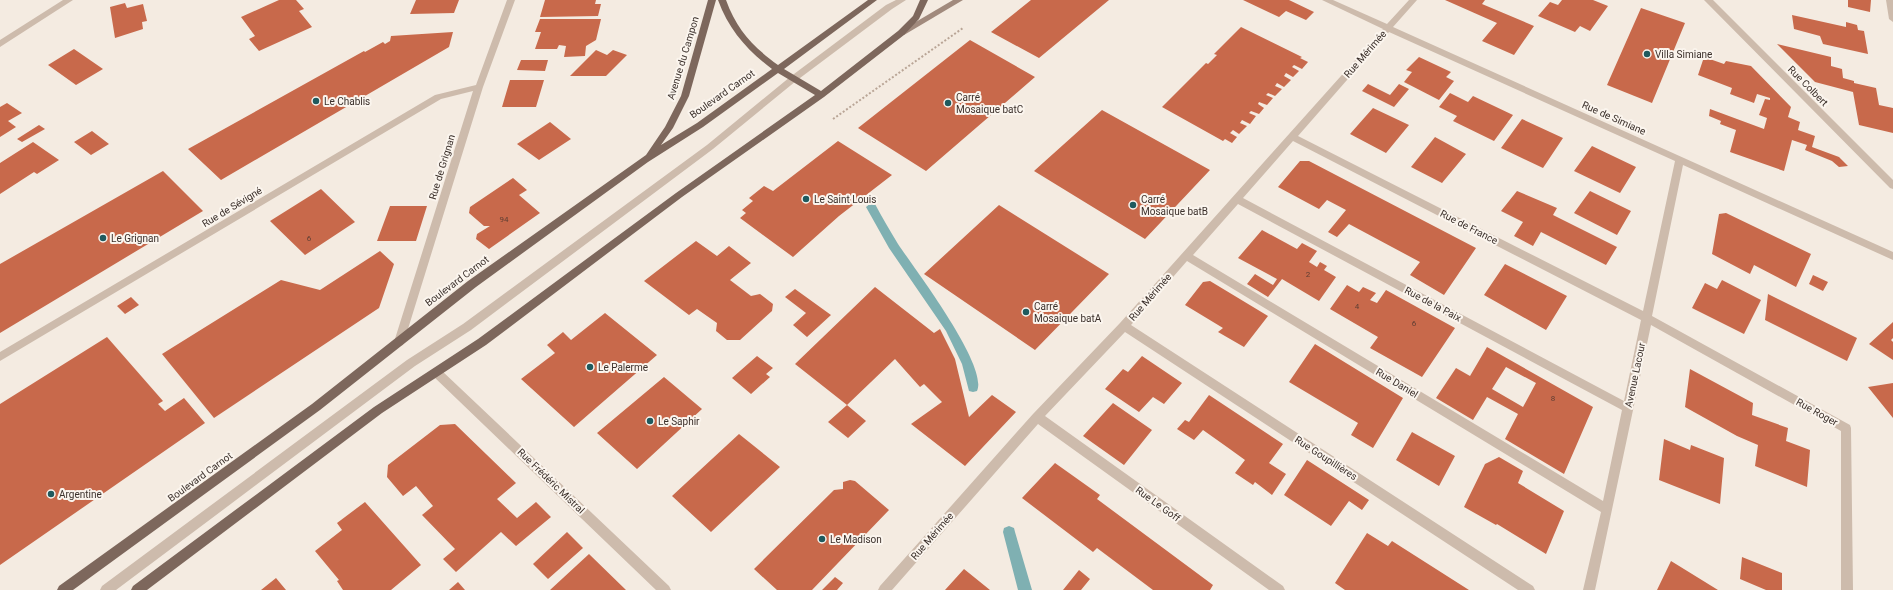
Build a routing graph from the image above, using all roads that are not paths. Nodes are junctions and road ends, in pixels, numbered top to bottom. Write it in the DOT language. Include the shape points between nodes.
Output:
graph roads {
  1 [pos="69,0"];
  2 [pos="511,0"];
  3 [pos="712,0"];
  4 [pos="722,0"];
  5 [pos="873,0"];
  6 [pos="902,0"];
  7 [pos="924,0"];
  8 [pos="958,0"];
  9 [pos="1326,0"];
  10 [pos="1413,0"];
  11 [pos="1708,0"];
  12 [pos="1890,0"];
  13 [pos="1893,19"];
  14 [pos="1387,28"];
  15 [pos="901,33"];
  16 [pos="0,44"];
  17 [pos="777,69"];
  18 [pos="793,79"];
  19 [pos="479,87"];
  20 [pos="821,95"];
  21 [pos="1292,137"];
  22 [pos="1680,159"];
  23 [pos="645,160"];
  24 [pos="1893,186"];
  25 [pos="1237,199"];
  26 [pos="1186,256"];
  27 [pos="1893,256"];
  28 [pos="1647,318"];
  29 [pos="1124,326"];
  30 [pos="399,342"];
  31 [pos="0,357"];
  32 [pos="437,373"];
  33 [pos="1628,408"];
  34 [pos="1036,417"];
  35 [pos="1607,510"];
  36 [pos="63,590"];
  37 [pos="106,590"];
  38 [pos="137,590"];
  39 [pos="665,590"];
  40 [pos="884,590"];
  41 [pos="1279,590"];
  42 [pos="1529,590"];
  43 [pos="1589,590"];
  44 [pos="1847,590"];
  1 -- 16 [label="street"];
  2 -- 19 [label="street, Rue de Grignan"];
  3 -- 23 [label="main road, Avenue du Campon" via="685,96 669,128"];
  4 -- 17 [label="main road" via="725,13 737,32 764,60"];
  5 -- 17 [label="main road, Boulevard Carnot"];
  6 -- 18 [label="street"];
  7 -- 15 [label="main road" via="916,17"];
  8 -- 15 [label="main road"];
  9 -- 14 [label="street, Rue de Simiane"];
  10 -- 14 [label="street, Rue Mérimée"];
  11 -- 24 [label="street, Rue Colbert"];
  12 -- 13 [label="street"];
  14 -- 21 [label="street, Rue Mérimée"];
  14 -- 22 [label="street, Rue de Simiane"];
  15 -- 20 [label="main road"];
  17 -- 18 [label="main road"];
  17 -- 23 [label="main road, Boulevard Carnot" via="700,125"];
  18 -- 20 [label="main road"];
  18 -- 37 [label="street" via="710,147 467,327 411,363"];
  19 -- 30 [label="street, Rue de Grignan"];
  19 -- 31 [label="street, Rue de Sévigné" via="438,97"];
  20 -- 32 [label="main road" via="679,195"];
  21 -- 25 [label="street, Rue Mérimée"];
  21 -- 28 [label="street, Rue de France"];
  22 -- 27 [label="street, Rue de Simiane"];
  22 -- 28 [label="street, Avenue Lacour"];
  23 -- 30 [label="main road, Boulevard Carnot" via="456,296"];
  25 -- 26 [label="street, Rue Mérimée"];
  25 -- 33 [label="street, Rue de la Paix"];
  26 -- 29 [label="street, Rue Mérimée"];
  26 -- 35 [label="street, Rue Daniel"];
  28 -- 33 [label="street, Avenue Lacour"];
  28 -- 44 [label="street, Rue Roger" via="1846,428"];
  29 -- 34 [label="street, Rue Mérimée"];
  29 -- 42 [label="street, Rue Goupillières"];
  30 -- 36 [label="main road, Boulevard Carnot" via="316,408"];
  32 -- 38 [label="main road" via="378,410"];
  32 -- 39 [label="street, Rue Frédéric Mistral"];
  33 -- 35 [label="street, Avenue Lacour"];
  34 -- 40 [label="street, Rue Mérimée"];
  34 -- 41 [label="street, Rue Le Goff"];
  35 -- 43 [label="street, Avenue Lacour"];
}
